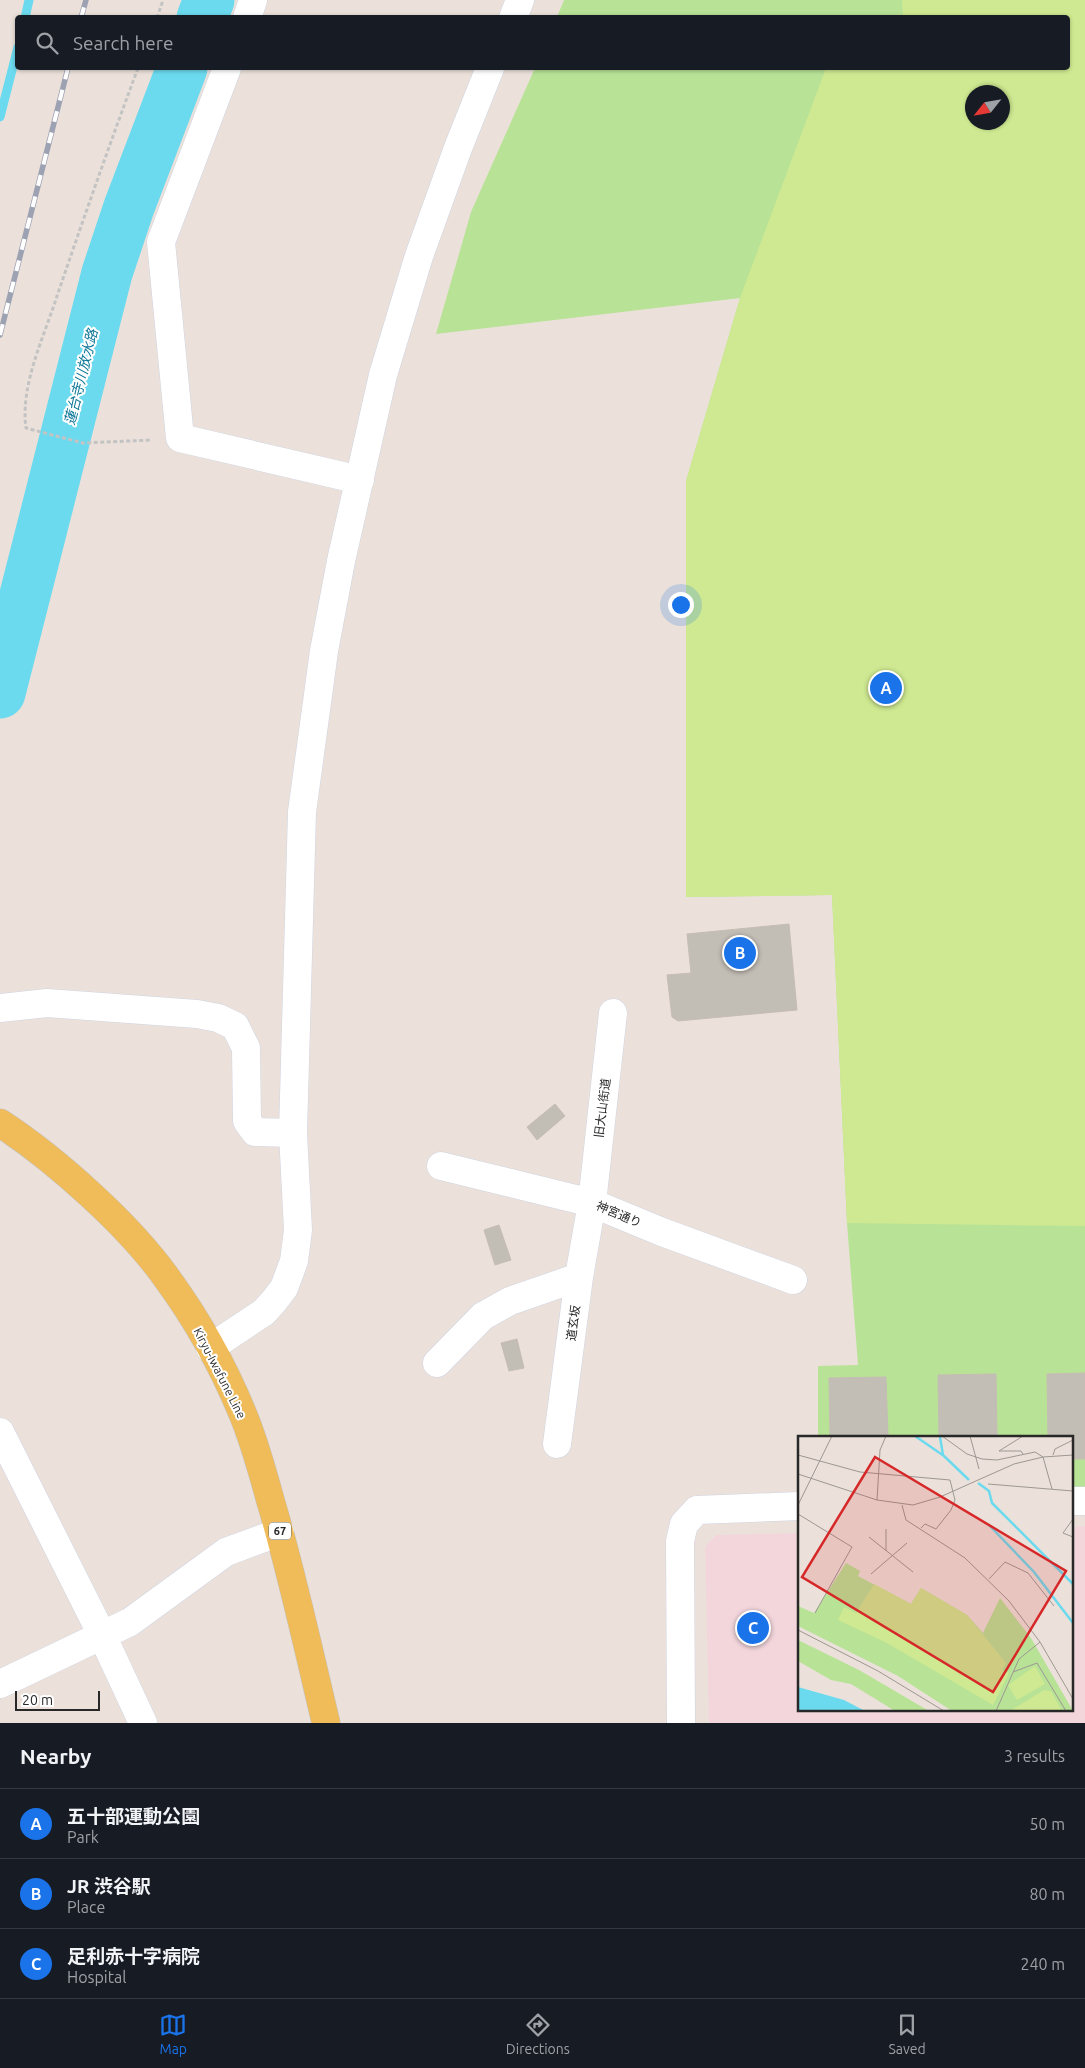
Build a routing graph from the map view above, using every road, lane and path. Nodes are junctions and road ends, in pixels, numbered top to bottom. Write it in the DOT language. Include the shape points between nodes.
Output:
graph roads {
  1 [pos="163,0"];
  2 [pos="253,0"];
  3 [pos="520,0"];
  4 [pos="158,15"];
  5 [pos="247,15"];
  6 [pos="513,15"];
  7 [pos="137,70"];
  8 [pos="227,70"];
  9 [pos="489,70"];
  10 [pos="180,438"];
  11 [pos="360,480"];
  12 [pos="0,1008"];
  13 [pos="612,1013"];
  14 [pos="3,1125"];
  15 [pos="293,1133"];
  16 [pos="441,1166"];
  17 [pos="592,1203"];
  18 [pos="579,1277"];
  19 [pos="793,1280"];
  20 [pos="210,1348"];
  21 [pos="436,1363"];
  22 [pos="0,1432"];
  23 [pos="557,1444"];
  24 [pos="1072,1501"];
  25 [pos="1085,1501"];
  26 [pos="798,1506"];
  27 [pos="280,1532"];
  28 [pos="102,1635"];
  29 [pos="0,1684"];
  30 [pos="143,1723"];
  31 [pos="326,1723"];
  32 [pos="681,1723"];
  1 -- 4 [label="path"];
  2 -- 5 [label="street"];
  3 -- 6 [label="street"];
  7 -- 10 [label="path" via="99,171 32,373 24,416 26,428 83,443"];
  8 -- 10 [label="street" via="161,242"];
  9 -- 11 [label="street" via="419,256 383,375"];
  10 -- 11 [label="street"];
  11 -- 15 [label="street" via="324,651 302,812"];
  12 -- 15 [label="street" via="47,1003 218,1018 234,1026 246,1048 247,1121 256,1132"];
  13 -- 17 [label="street, 旧大山街道"];
  14 -- 20 [label="main road, Kiryu-Iwafune Line / 67" via="93,1198 132,1237 166,1277"];
  15 -- 20 [label="street" via="298,1230 294,1261 284,1288 264,1312"];
  16 -- 17 [label="street, 神宮通り"];
  17 -- 18 [label="street, 道玄坂"];
  17 -- 19 [label="street, 神宮通り"];
  18 -- 21 [label="street" via="510,1301 483,1316"];
  18 -- 23 [label="street, 道玄坂"];
  20 -- 27 [label="main road, Kiryu-Iwafune Line / 67" via="242,1412"];
  22 -- 28 [label="street"];
  24 -- 25 [label="street"];
  26 -- 32 [label="street" via="697,1510 684,1524 680,1540"];
  27 -- 28 [label="street" via="226,1552 130,1622"];
  27 -- 31 [label="main road, Kiryu-Iwafune Line / 67"];
  28 -- 29 [label="street"];
  28 -- 30 [label="street"];
}
